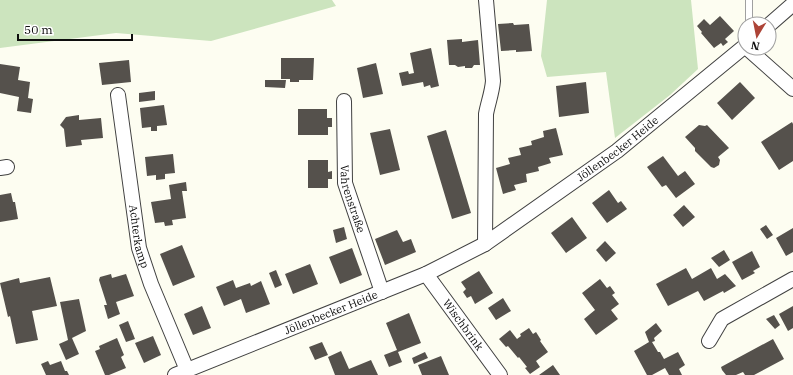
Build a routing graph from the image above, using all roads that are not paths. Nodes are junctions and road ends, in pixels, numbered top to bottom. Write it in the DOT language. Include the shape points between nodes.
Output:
graph roads {
  1 [pos="486,0"];
  2 [pos="749,0"];
  3 [pos="793,4"];
  4 [pos="749,16"];
  5 [pos="777,18"];
  6 [pos="737,53"];
  7 [pos="756,56"];
  8 [pos="793,89"];
  9 [pos="118,95"];
  10 [pos="344,101"];
  11 [pos="485,244"];
  12 [pos="426,274"];
  13 [pos="793,279"];
  14 [pos="382,292"];
  15 [pos="709,341"];
  16 [pos="180,373"];
  17 [pos="500,375"];
  1 -- 11 [label="street" via="493,81 486,114"];
  2 -- 4 [label="lane"];
  3 -- 5 [label="street"];
  6 -- 11 [label="street, Jöllenbecker Heide" via="617,151"];
  7 -- 8 [label="street"];
  9 -- 16 [label="street, Achterkamp" via="139,248"];
  10 -- 14 [label="street, Vahrenstraße" via="345,183"];
  11 -- 12 [label="street, Jöllenbecker Heide"];
  12 -- 14 [label="street, Jöllenbecker Heide"];
  12 -- 17 [label="street, Wischbrink"];
  13 -- 15 [label="street" via="722,319"];
  14 -- 16 [label="street, Jöllenbecker Heide"];
}
